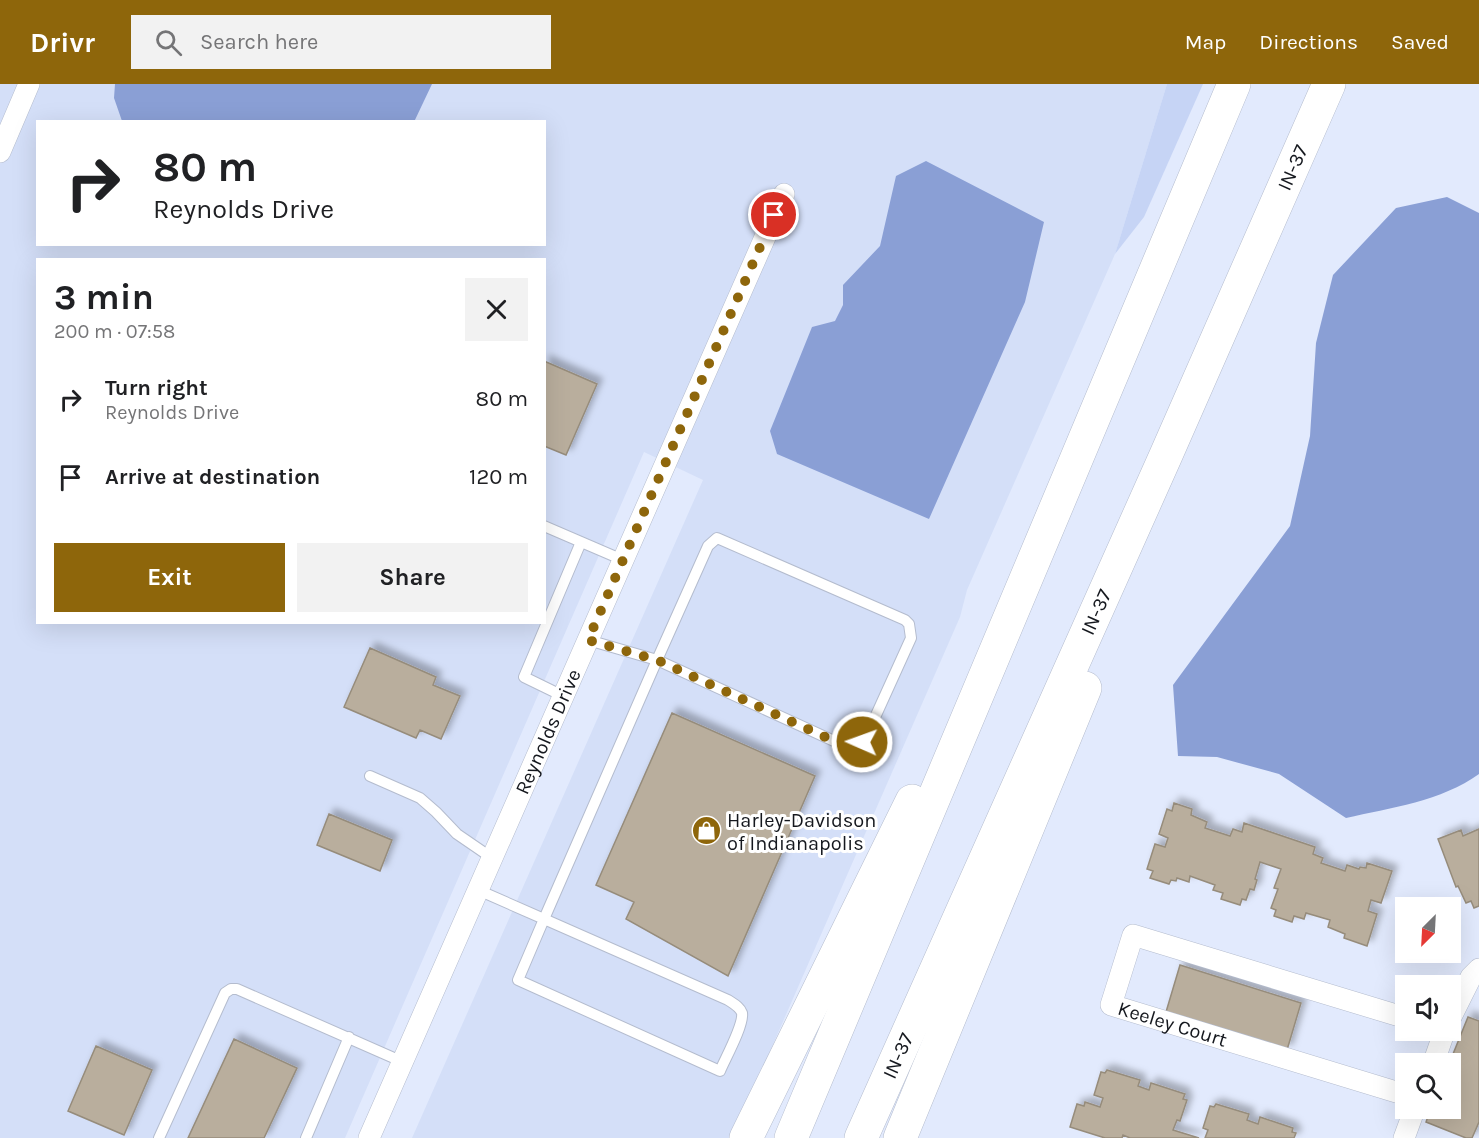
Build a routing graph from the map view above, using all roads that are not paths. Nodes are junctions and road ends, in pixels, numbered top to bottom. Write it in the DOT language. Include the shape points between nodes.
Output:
graph roads {
  1 [pos="1234,84"];
  2 [pos="1329,84"];
  3 [pos="26,85"];
  4 [pos="0,152"];
  5 [pos="784,194"];
  6 [pos="1145,500"];
  7 [pos="546,527"];
  8 [pos="581,542"];
  9 [pos="623,560"];
  10 [pos="1022,589"];
  11 [pos="588,640"];
  12 [pos="657,660"];
  13 [pos="563,696"];
  14 [pos="370,776"];
  15 [pos="492,858"];
  16 [pos="478,890"];
  17 [pos="544,919"];
  18 [pos="1479,969"];
  19 [pos="1461,997"];
  20 [pos="1395,1015"];
  21 [pos="349,1037"];
  22 [pos="403,1062"];
  23 [pos="1395,1092"];
  24 [pos="1411,1119"];
  25 [pos="159,1138"];
  26 [pos="306,1138"];
  27 [pos="369,1138"];
  28 [pos="746,1138"];
  29 [pos="791,1138"];
  30 [pos="861,1138"];
  31 [pos="900,1138"];
  32 [pos="1404,1138"];
  1 -- 10 [label="highway"];
  2 -- 6 [label="highway, IN-37"];
  3 -- 4 [label="street"];
  5 -- 9 [label="street, Reynolds Drive"];
  6 -- 30 [label="highway, IN-37"];
  6 -- 31 [label="highway" via="1083,694"];
  7 -- 8 [label="lane"];
  8 -- 9 [label="lane"];
  8 -- 13 [label="lane" via="524,677"];
  9 -- 11 [label="street, Reynolds Drive"];
  10 -- 28 [label="highway" via="892,838"];
  10 -- 29 [label="highway"];
  11 -- 12 [label="lane"];
  11 -- 13 [label="street, Reynolds Drive"];
  12 -- 12 [label="lane" via="708,546 717,538 905,620 910,631 867,735 855,746 845,746"];
  12 -- 17 [label="lane"];
  13 -- 15 [label="street, Reynolds Drive"];
  14 -- 15 [label="lane" via="420,798 457,834"];
  15 -- 16 [label="street, Reynolds Drive"];
  16 -- 17 [label="lane"];
  16 -- 22 [label="street, Reynolds Drive"];
  17 -- 17 [label="lane" via="518,980 720,1071 740,1025 739,1007"];
  18 -- 19 [label="street"];
  20 -- 23 [label="street, Keeley Court" via="1133,935 1111,1005"];
  21 -- 22 [label="lane"];
  21 -- 25 [label="lane" via="231,989 225,993"];
  21 -- 26 [label="lane"];
  22 -- 27 [label="street, Reynolds Drive"];
  24 -- 32 [label="street"];
}
